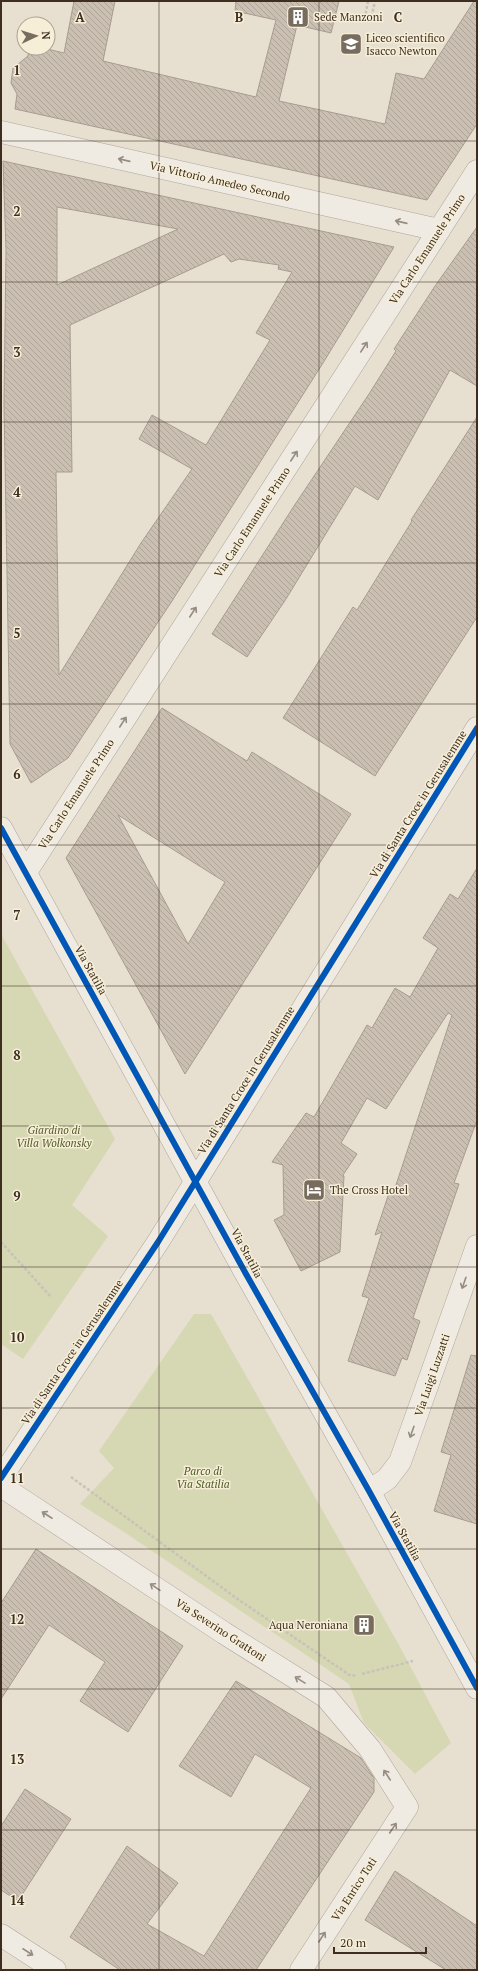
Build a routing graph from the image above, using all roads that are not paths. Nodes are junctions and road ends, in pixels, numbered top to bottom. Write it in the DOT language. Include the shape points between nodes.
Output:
graph roads {
  1 [pos="1,132"];
  2 [pos="477,171"];
  3 [pos="439,230"];
  4 [pos="477,729"];
  5 [pos="1,828"];
  6 [pos="26,872"];
  7 [pos="196,1181"];
  8 [pos="477,1246"];
  9 [pos="5,1465"];
  10 [pos="1,1486"];
  11 [pos="369,1491"];
  12 [pos="477,1688"];
  13 [pos="408,1808"];
  14 [pos="1,1935"];
  15 [pos="55,1970"];
  16 [pos="301,1970"];
  3 -- 1 [label="street, Via Vittorio Amedeo Secondo, one-way"];
  2 -- 3 [label="street, Via Carlo Emanuele Primo"];
  6 -- 3 [label="street, Via Carlo Emanuele Primo, one-way"];
  4 -- 7 [label="street, Via di Santa Croce in Gerusalemme"];
  5 -- 6 [label="street, Via Statilia"];
  6 -- 7 [label="street, Via Statilia"];
  7 -- 9 [label="street, Via di Santa Croce in Gerusalemme" via="158,1242"];
  7 -- 11 [label="street, Via Statilia"];
  8 -- 11 [label="street, Via Luigi Luzzatti, one-way" via="400,1462 387,1479"];
  13 -- 10 [label="street, Via Severino Grattoni, one-way" via="370,1749 326,1696 224,1633"];
  11 -- 12 [label="street, Via Statilia"];
  16 -- 13 [label="street, Via Enrico Toti, one-way"];
  14 -- 15 [label="street, one-way"];
}
